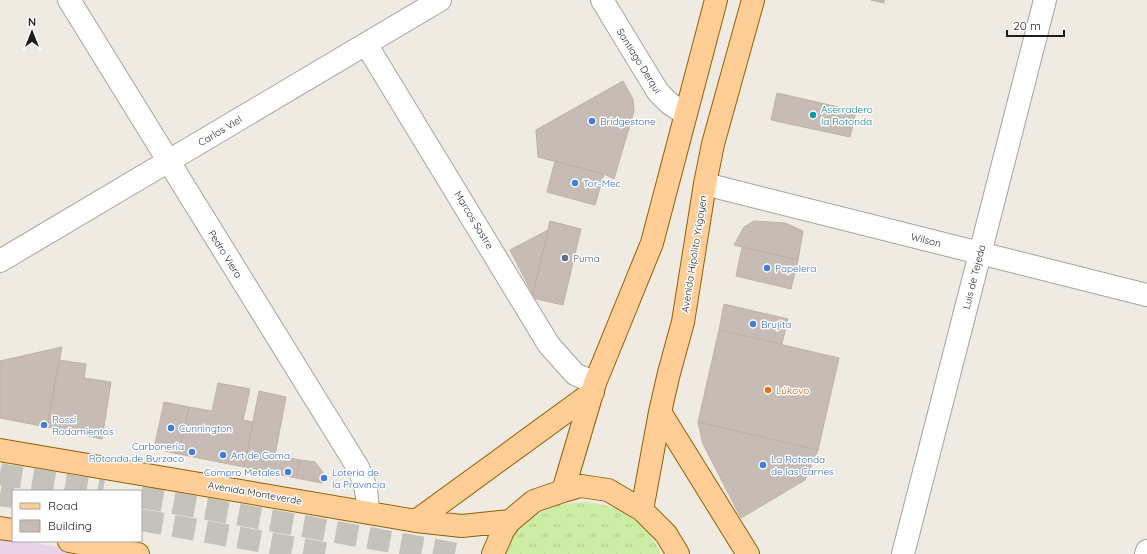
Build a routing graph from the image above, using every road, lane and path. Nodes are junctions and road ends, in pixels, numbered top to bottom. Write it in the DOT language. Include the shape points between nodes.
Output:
graph roads {
  1 [pos="70,0"];
  2 [pos="440,0"];
  3 [pos="602,0"];
  4 [pos="716,0"];
  5 [pos="753,0"];
  6 [pos="1045,0"];
  7 [pos="366,44"];
  8 [pos="685,114"];
  9 [pos="168,162"];
  10 [pos="705,184"];
  11 [pos="981,253"];
  12 [pos="0,261"];
  13 [pos="1147,295"];
  14 [pos="594,388"];
  15 [pos="660,412"];
  16 [pos="0,450"];
  17 [pos="563,491"];
  18 [pos="642,510"];
  19 [pos="368,512"];
  20 [pos="416,521"];
  21 [pos="510,521"];
  22 [pos="0,528"];
  23 [pos="12,530"];
  24 [pos="74,542"];
  25 [pos="1147,551"];
  26 [pos="138,554"];
  27 [pos="493,554"];
  28 [pos="678,554"];
  29 [pos="748,554"];
  30 [pos="903,554"];
  31 [pos="1146,554"];
  1 -- 9 [label="street, Pedro Viera"];
  2 -- 7 [label="street, Carlos Viel"];
  3 -- 8 [label="street, Santiago Derqui" via="658,92"];
  4 -- 8 [label="main road"];
  5 -- 10 [label="main road, Avenida Hipólito Yrigoyen" via="713,144"];
  6 -- 11 [label="street, Luis de Tejeda"];
  7 -- 9 [label="street, Carlos Viel"];
  7 -- 14 [label="street, Marcos Sastre" via="549,345 575,374"];
  8 -- 14 [label="main road" via="652,243"];
  9 -- 12 [label="street, Carlos Viel"];
  9 -- 19 [label="street, Pedro Viera" via="357,466 364,480"];
  10 -- 11 [label="street, Wilson"];
  10 -- 15 [label="main road, Avenida Hipólito Yrigoyen" via="684,322"];
  11 -- 13 [label="street, Wilson"];
  11 -- 30 [label="street, Luis de Tejeda"];
  14 -- 17 [label="main road"];
  14 -- 20 [label="main road"];
  15 -- 18 [label="main road, Avenida Hipólito Yrigoyen"];
  15 -- 29 [label="main road"];
  16 -- 19 [label="main road, Avenida Monteverde"];
  17 -- 18 [label="main road" via="581,486 608,490"];
  17 -- 21 [label="main road" via="534,501"];
  18 -- 28 [label="main road" via="666,534"];
  19 -- 20 [label="main road, Avenida Monteverde"];
  20 -- 21 [label="main road, Avenida Monteverde" via="462,526"];
  21 -- 27 [label="main road"];
  22 -- 23 [label="main road"];
  24 -- 26 [label="main road"];
  25 -- 31 [label="street"];
}
